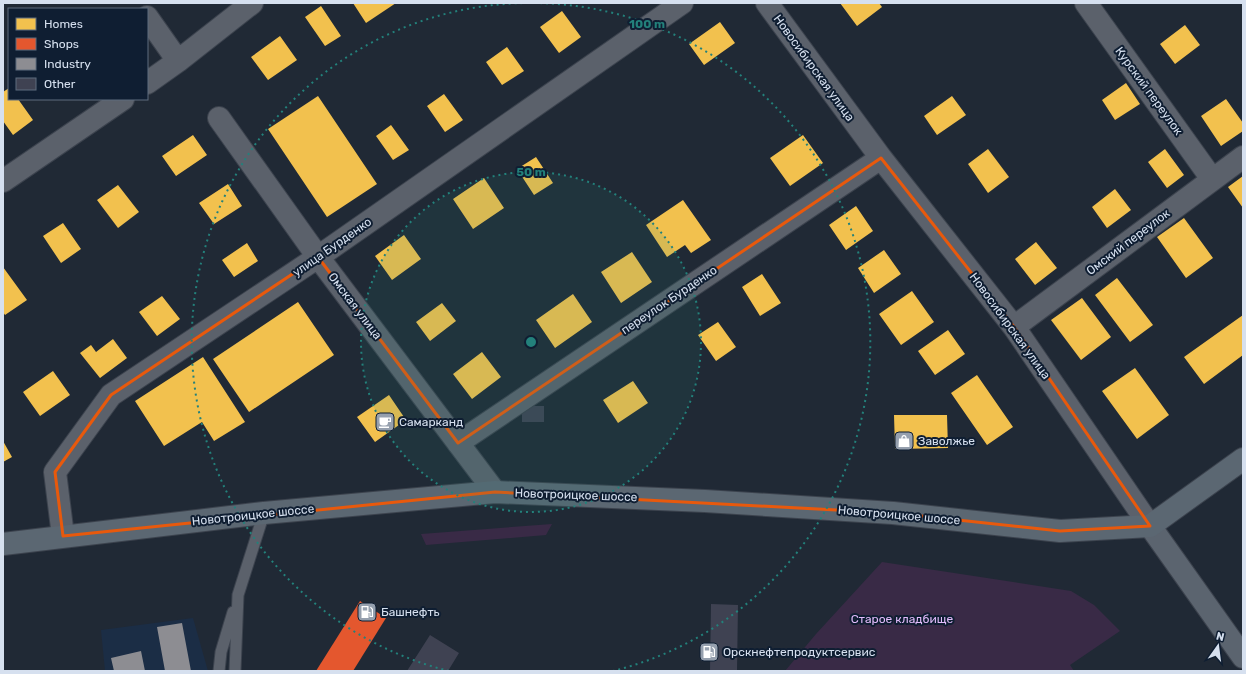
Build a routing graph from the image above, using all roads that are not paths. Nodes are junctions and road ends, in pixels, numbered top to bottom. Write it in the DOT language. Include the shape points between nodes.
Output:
graph roads {
  1 [pos="252,3"];
  2 [pos="682,3"];
  3 [pos="767,3"];
  4 [pos="1086,3"];
  5 [pos="148,18"];
  6 [pos="178,61"];
  7 [pos="148,82"];
  8 [pos="122,100"];
  9 [pos="219,118"];
  10 [pos="1243,157"];
  11 [pos="881,158"];
  12 [pos="1212,179"];
  13 [pos="3,181"];
  14 [pos="318,258"];
  15 [pos="1014,327"];
  16 [pos="458,443"];
  17 [pos="1243,458"];
  18 [pos="495,492"];
  19 [pos="264,513"];
  20 [pos="1150,526"];
  21 [pos="63,536"];
  22 [pos="3,544"];
  23 [pos="238,595"];
  24 [pos="1243,657"];
  25 [pos="219,671"];
  26 [pos="235,671"];
  1 -- 6 [label="street"];
  2 -- 14 [label="street, улица Бурденко"];
  3 -- 11 [label="street, Новосибирская улица"];
  4 -- 12 [label="street, Курский переулок"];
  5 -- 6 [label="street"];
  6 -- 7 [label="street"];
  8 -- 13 [label="street"];
  9 -- 14 [label="street, Омская улица"];
  10 -- 12 [label="street, Омский переулок"];
  11 -- 15 [label="street, Новосибирская улица"];
  11 -- 16 [label="street, переулок Бурденко"];
  12 -- 15 [label="street, Омский переулок"];
  14 -- 16 [label="street, Омская улица"];
  14 -- 21 [label="street, улица Бурденко" via="111,395 54,472"];
  15 -- 20 [label="street, Новосибирская улица"];
  16 -- 18 [label="street, Омская улица"];
  17 -- 20 [label="main road"];
  18 -- 19 [label="main road, Новотроицкое шоссе"];
  18 -- 20 [label="main road, Новотроицкое шоссе" via="704,500 893,513 1060,532"];
  19 -- 21 [label="main road, Новотроицкое шоссе"];
  19 -- 23 [label="lane"];
  20 -- 24 [label="main road, Новосибирская улица"];
  21 -- 22 [label="main road, Новотроицкое шоссе"];
  23 -- 25 [label="lane" via="221,652"];
  23 -- 26 [label="lane"];
}
